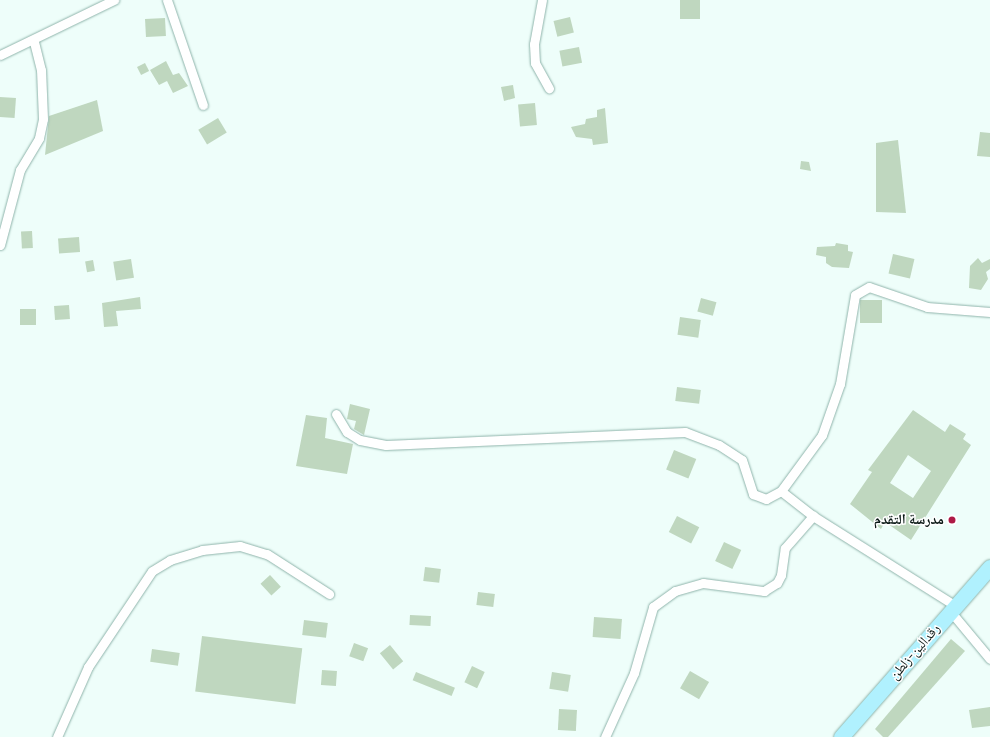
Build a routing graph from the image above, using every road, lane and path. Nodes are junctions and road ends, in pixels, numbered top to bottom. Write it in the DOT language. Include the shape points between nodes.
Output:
graph roads {
  1 [pos="114,0"];
  2 [pos="167,0"];
  3 [pos="542,0"];
  4 [pos="34,41"];
  5 [pos="0,55"];
  6 [pos="550,88"];
  7 [pos="202,105"];
  8 [pos="0,245"];
  9 [pos="990,312"];
  10 [pos="336,414"];
  11 [pos="781,491"];
  12 [pos="813,516"];
  13 [pos="990,567"];
  14 [pos="329,594"];
  15 [pos="954,609"];
  16 [pos="990,659"];
  17 [pos="57,737"];
  18 [pos="605,737"];
  19 [pos="841,737"];
  1 -- 4 [label="street"];
  2 -- 7 [label="street"];
  3 -- 6 [label="street" via="534,44 535,63"];
  4 -- 5 [label="street"];
  4 -- 8 [label="street" via="40,70 43,119 39,138 20,170"];
  9 -- 11 [label="street" via="927,307 869,287 855,295 840,384 822,435"];
  10 -- 11 [label="street" via="347,432 360,440 386,445 685,432 719,444 742,460 758,498 766,499"];
  11 -- 12 [label="street"];
  12 -- 15 [label="street"];
  12 -- 18 [label="street" via="784,548 781,575 777,584 764,591 703,583 670,594 653,607 634,673"];
  13 -- 15 [label="main road, رقدالين-زلطن"];
  14 -- 17 [label="street" via="266,554 240,546 202,550 170,560 152,571 88,667"];
  15 -- 16 [label="street"];
  15 -- 19 [label="main road, رقدالين-زلطن"];
}
